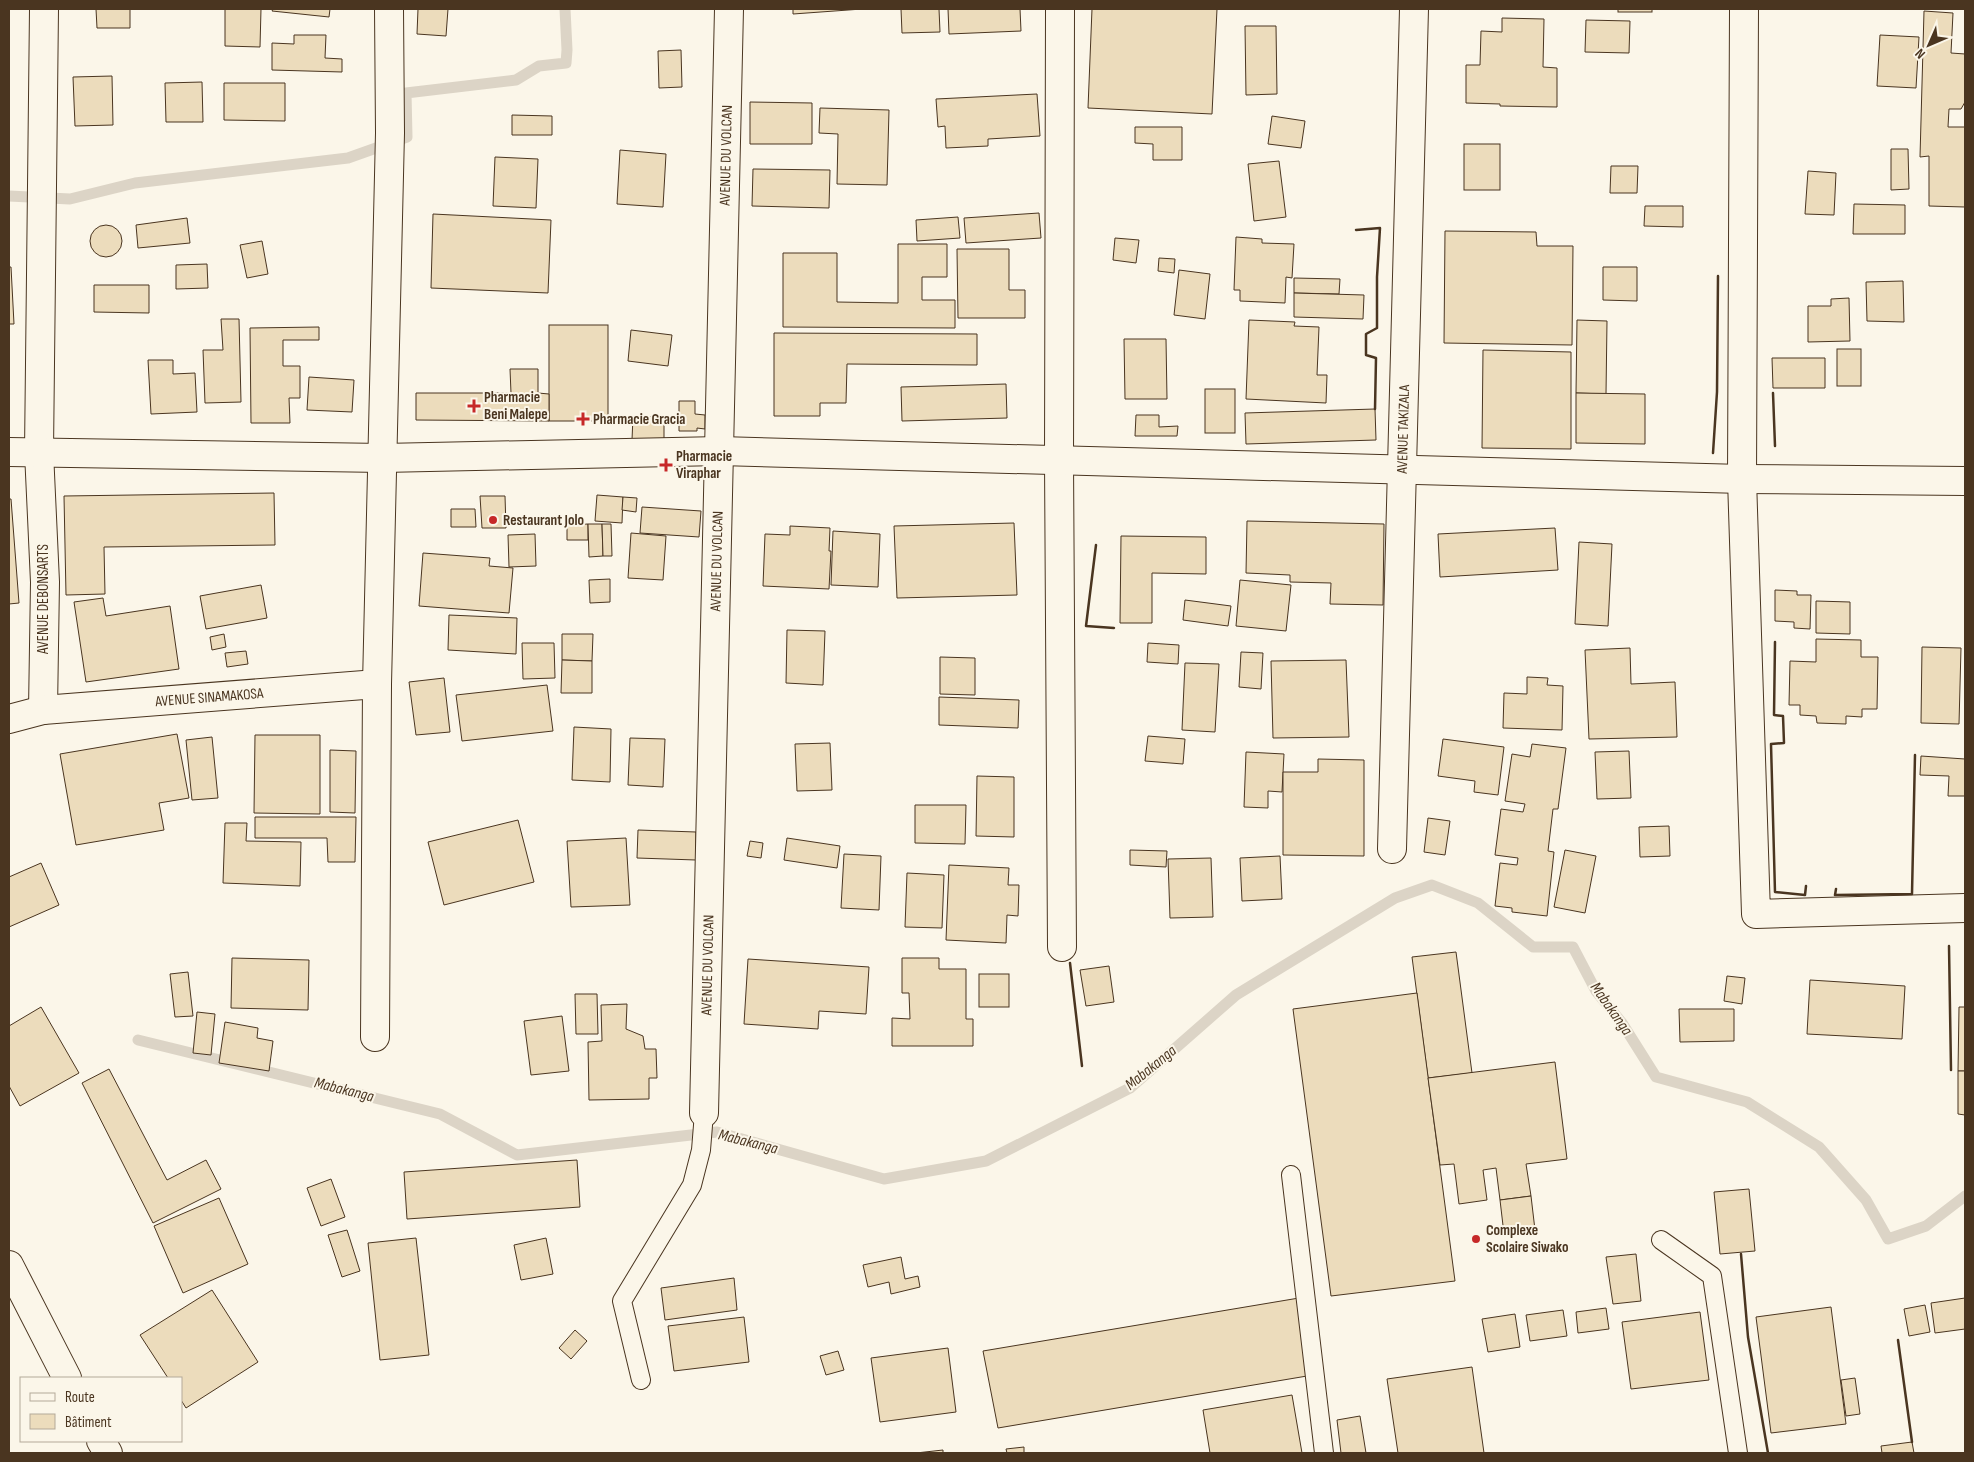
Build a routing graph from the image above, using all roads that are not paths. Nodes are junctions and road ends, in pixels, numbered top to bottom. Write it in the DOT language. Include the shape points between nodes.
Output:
graph roads {
  1 [pos="44,9"];
  2 [pos="389,9"];
  3 [pos="729,9"];
  4 [pos="1060,9"];
  5 [pos="1414,9"];
  6 [pos="1744,9"];
  7 [pos="720,451"];
  8 [pos="9,452"];
  9 [pos="40,452"];
  10 [pos="383,458"];
  11 [pos="1059,460"];
  12 [pos="1404,469"];
  13 [pos="1742,479"];
  14 [pos="1965,481"];
  15 [pos="376,684"];
  16 [pos="43,710"];
  17 [pos="9,720"];
  18 [pos="1392,849"];
  19 [pos="1965,908"];
  20 [pos="1062,947"];
  21 [pos="375,1037"];
  22 [pos="704,1113"];
  23 [pos="1291,1175"];
  24 [pos="1661,1240"];
  25 [pos="9,1266"];
  26 [pos="66,1377"];
  27 [pos="642,1380"];
  28 [pos="102,1442"];
  29 [pos="108,1453"];
  30 [pos="1324,1453"];
  31 [pos="1738,1453"];
  1 -- 9 [label="main road, AVENUE DEBONSARTS"];
  2 -- 10 [label="main road" via="390,133"];
  3 -- 7 [label="main road, AVENUE DU VOLCAN"];
  4 -- 11 [label="main road"];
  5 -- 12 [label="main road, AVENUE TAKIZALA"];
  6 -- 13 [label="main road"];
  7 -- 10 [label="main road"];
  7 -- 11 [label="main road"];
  7 -- 22 [label="main road, AVENUE DU VOLCAN"];
  8 -- 9 [label="main road"];
  9 -- 10 [label="main road"];
  9 -- 16 [label="main road, AVENUE DEBONSARTS" via="45,582"];
  10 -- 15 [label="main road"];
  11 -- 12 [label="main road"];
  11 -- 20 [label="main road"];
  12 -- 13 [label="main road"];
  12 -- 18 [label="main road, AVENUE TAKIZALA"];
  13 -- 14 [label="main road"];
  13 -- 19 [label="main road" via="1756,914"];
  15 -- 16 [label="main road, AVENUE SINAMAKOSA"];
  15 -- 21 [label="main road"];
  16 -- 17 [label="main road"];
  22 -- 27 [label="lane" via="692,1185 622,1301"];
  23 -- 30 [label="lane"];
  24 -- 31 [label="lane" via="1712,1276"];
  25 -- 26 [label="main road"];
  28 -- 29 [label="main road"];
}
